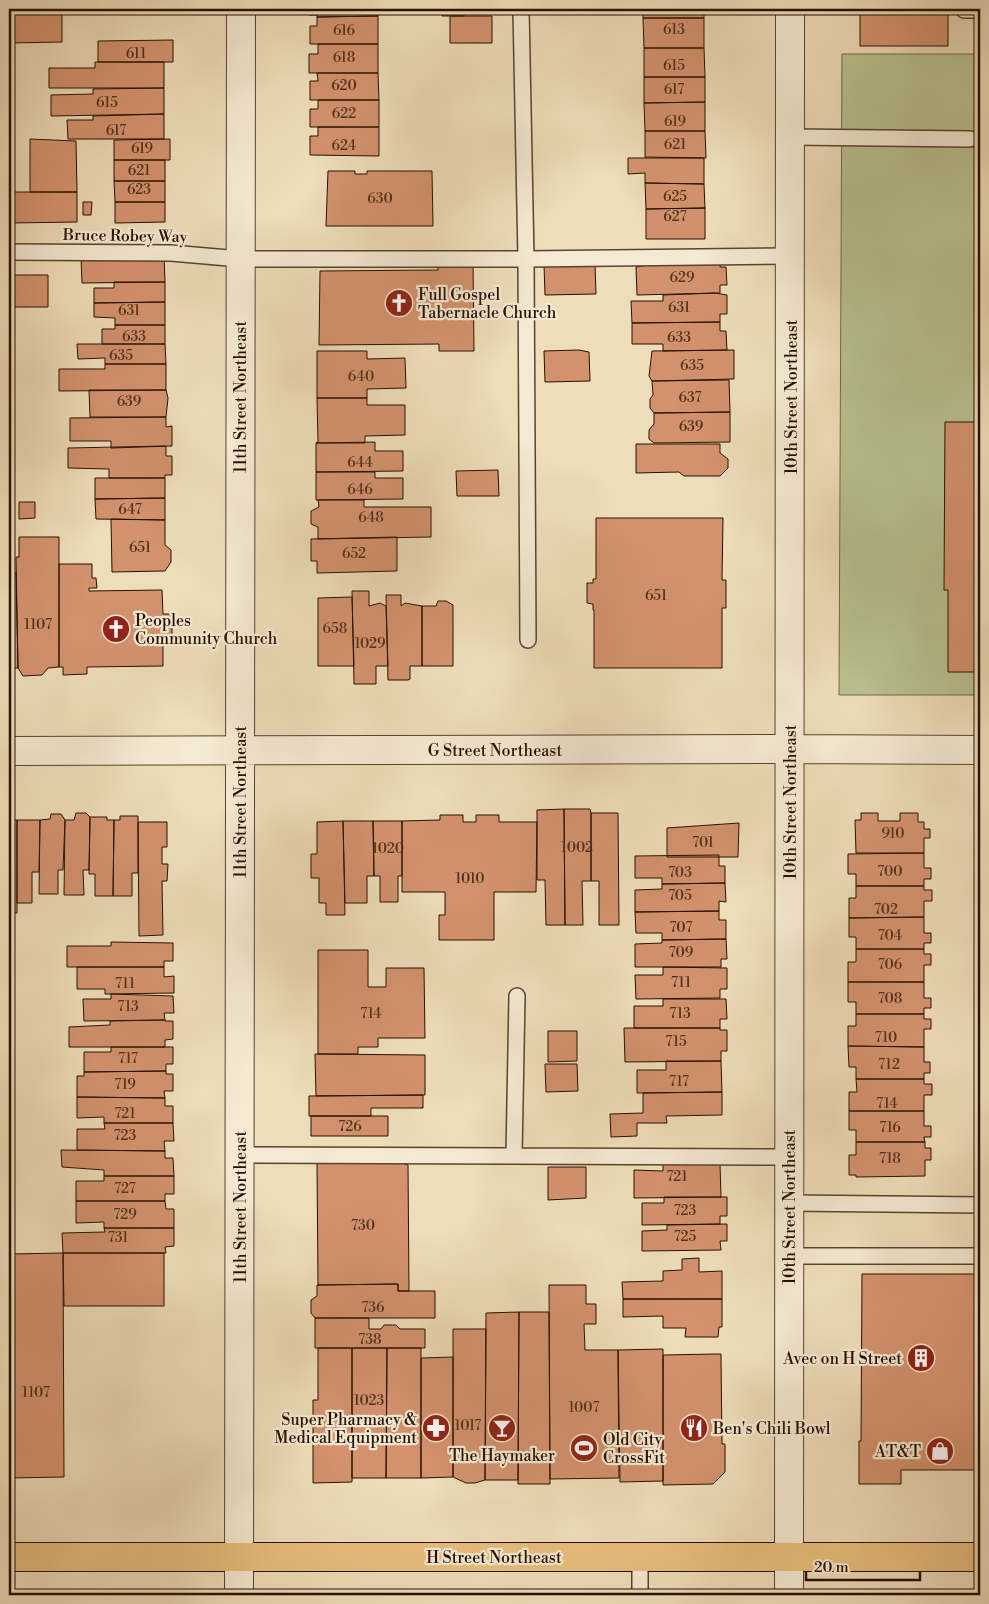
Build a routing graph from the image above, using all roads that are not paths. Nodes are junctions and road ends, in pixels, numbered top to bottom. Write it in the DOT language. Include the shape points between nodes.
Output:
graph roads {
  1 [pos="241,9"];
  2 [pos="521,9"];
  3 [pos="790,9"];
  4 [pos="964,10"];
  5 [pos="980,10"];
  6 [pos="791,138"];
  7 [pos="970,139"];
  8 [pos="9,252"];
  9 [pos="792,256"];
  10 [pos="240,259"];
  11 [pos="526,259"];
  12 [pos="528,640"];
  13 [pos="790,749"];
  14 [pos="241,750"];
  15 [pos="980,750"];
  16 [pos="9,751"];
  17 [pos="517,996"];
  18 [pos="240,1155"];
  19 [pos="514,1156"];
  20 [pos="789,1157"];
  21 [pos="789,1203"];
  22 [pos="980,1205"];
  23 [pos="790,1256"];
  24 [pos="980,1256"];
  25 [pos="240,1556"];
  26 [pos="9,1557"];
  27 [pos="640,1557"];
  28 [pos="790,1557"];
  29 [pos="980,1557"];
  30 [pos="239,1595"];
  31 [pos="640,1595"];
  32 [pos="789,1595"];
  1 -- 10 [label="street, 11th Street Northeast"];
  2 -- 11 [label="lane"];
  3 -- 6 [label="street, 10th Street Northeast"];
  4 -- 5 [label="lane"];
  6 -- 7 [label="lane"];
  6 -- 9 [label="street, 10th Street Northeast"];
  8 -- 10 [label="lane, Bruce Robey Way" via="171,252"];
  9 -- 11 [label="lane, Bruce Robey Way"];
  9 -- 13 [label="street, 10th Street Northeast"];
  10 -- 11 [label="lane, Bruce Robey Way"];
  10 -- 14 [label="street, 11th Street Northeast"];
  11 -- 12 [label="lane"];
  13 -- 14 [label="street, G Street Northeast"];
  13 -- 15 [label="street, G Street Northeast"];
  13 -- 20 [label="street, 10th Street Northeast"];
  14 -- 16 [label="street, G Street Northeast"];
  14 -- 18 [label="street, 11th Street Northeast"];
  17 -- 19 [label="lane"];
  18 -- 19 [label="lane"];
  18 -- 25 [label="street, 11th Street Northeast"];
  19 -- 20 [label="lane"];
  20 -- 21 [label="street, 10th Street Northeast"];
  21 -- 22 [label="lane"];
  21 -- 23 [label="street, 10th Street Northeast"];
  23 -- 24 [label="lane"];
  23 -- 28 [label="street, 10th Street Northeast"];
  25 -- 26 [label="main road, H Street Northeast"];
  25 -- 27 [label="main road, H Street Northeast"];
  25 -- 30 [label="street, 11th Street Northeast"];
  27 -- 28 [label="main road, H Street Northeast"];
  27 -- 31 [label="lane"];
  28 -- 29 [label="main road, H Street Northeast"];
  28 -- 32 [label="street, 10th Street Northeast"];
}
